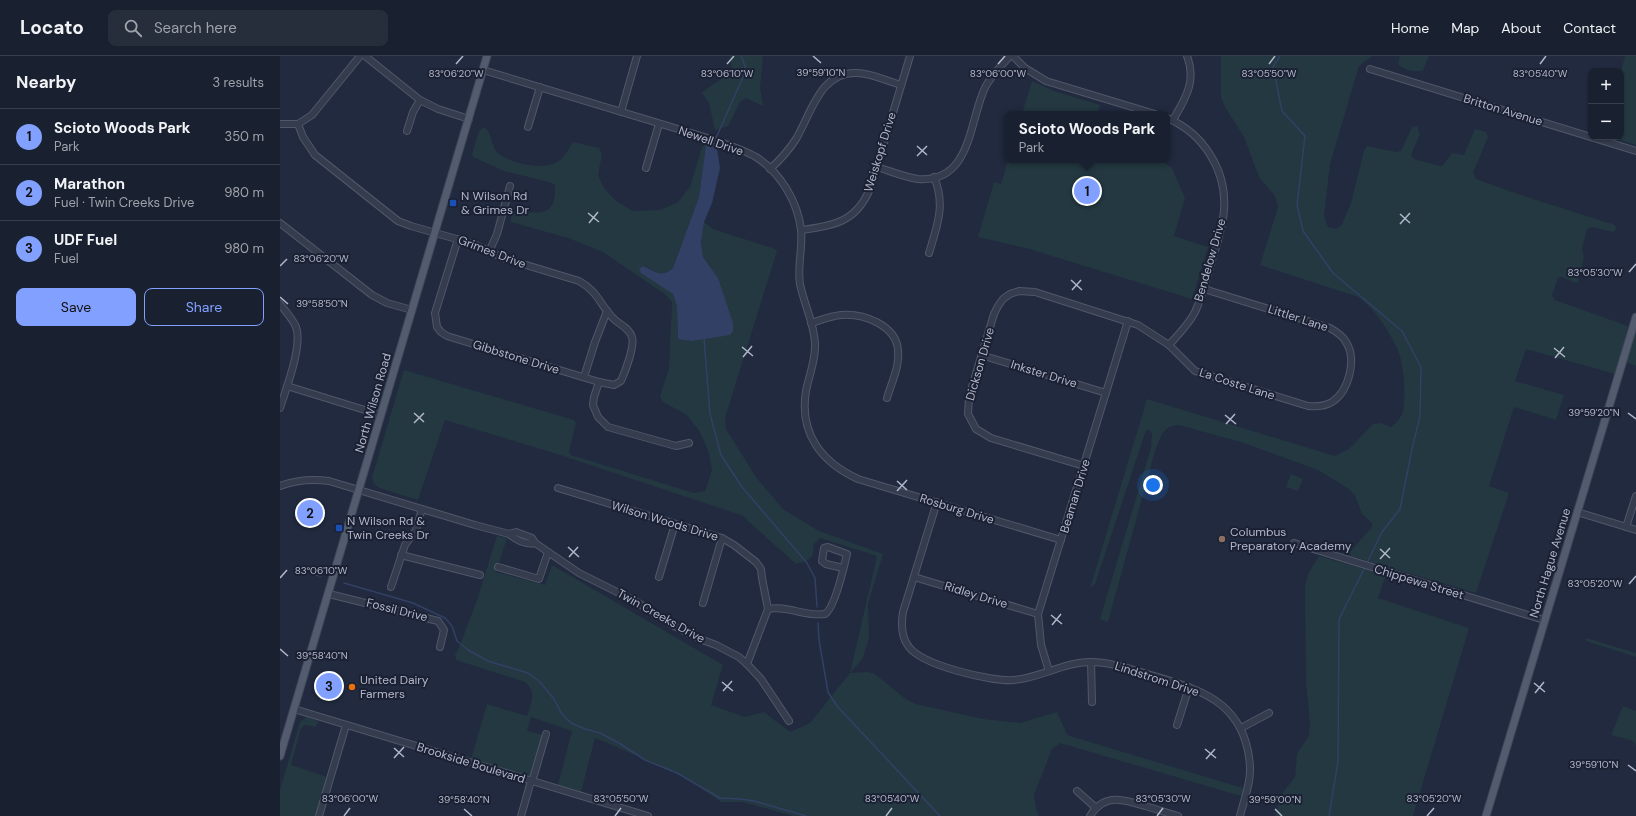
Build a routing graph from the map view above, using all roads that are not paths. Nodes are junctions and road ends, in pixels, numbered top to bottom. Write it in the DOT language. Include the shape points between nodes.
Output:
graph roads {
  1 [pos="360,56"];
  2 [pos="365,56"];
  3 [pos="487,56"];
  4 [pos="637,56"];
  5 [pos="910,56"];
  6 [pos="1011,56"];
  7 [pos="1187,56"];
  8 [pos="1370,69"];
  9 [pos="483,70"];
  10 [pos="901,85"];
  11 [pos="540,87"];
  12 [pos="420,100"];
  13 [pos="1145,111"];
  14 [pos="620,112"];
  15 [pos="469,118"];
  16 [pos="1170,119"];
  17 [pos="280,124"];
  18 [pos="298,124"];
  19 [pos="659,124"];
  20 [pos="528,128"];
  21 [pos="407,131"];
  22 [pos="1636,151"];
  23 [pos="877,167"];
  24 [pos="646,168"];
  25 [pos="770,169"];
  26 [pos="934,177"];
  27 [pos="510,186"];
  28 [pos="280,223"];
  29 [pos="801,230"];
  30 [pos="436,233"];
  31 [pos="458,239"];
  32 [pos="489,252"];
  33 [pos="929,254"];
  34 [pos="1204,289"];
  35 [pos="1019,291"];
  36 [pos="280,304"];
  37 [pos="412,310"];
  38 [pos="607,310"];
  39 [pos="1636,317"];
  40 [pos="1128,321"];
  41 [pos="811,322"];
  42 [pos="1169,345"];
  43 [pos="981,355"];
  44 [pos="584,377"];
  45 [pos="599,382"];
  46 [pos="287,386"];
  47 [pos="1106,393"];
  48 [pos="887,398"];
  49 [pos="1331,402"];
  50 [pos="280,408"];
  51 [pos="381,415"];
  52 [pos="689,443"];
  53 [pos="816,447"];
  54 [pos="1084,466"];
  55 [pos="280,486"];
  56 [pos="558,488"];
  57 [pos="359,490"];
  58 [pos="1636,496"];
  59 [pos="936,502"];
  60 [pos="422,509"];
  61 [pos="1577,512"];
  62 [pos="675,524"];
  63 [pos="1626,527"];
  64 [pos="1636,530"];
  65 [pos="722,538"];
  66 [pos="1061,540"];
  67 [pos="1294,543"];
  68 [pos="548,552"];
  69 [pos="401,555"];
  70 [pos="498,567"];
  71 [pos="843,568"];
  72 [pos="480,576"];
  73 [pos="914,576"];
  74 [pos="659,577"];
  75 [pos="391,587"];
  76 [pos="329,594"];
  77 [pos="703,603"];
  78 [pos="768,609"];
  79 [pos="1038,614"];
  80 [pos="1544,620"];
  81 [pos="440,646"];
  82 [pos="1091,662"];
  83 [pos="747,664"];
  84 [pos="1050,671"];
  85 [pos="1189,687"];
  86 [pos="1092,702"];
  87 [pos="294,709"];
  88 [pos="1269,713"];
  89 [pos="789,721"];
  90 [pos="346,725"];
  91 [pos="1177,725"];
  92 [pos="1241,728"];
  93 [pos="546,734"];
  94 [pos="280,756"];
  95 [pos="532,782"];
  96 [pos="1077,792"];
  97 [pos="1095,808"];
  98 [pos="319,816"];
  99 [pos="521,816"];
  100 [pos="648,816"];
  101 [pos="1090,816"];
  102 [pos="1178,816"];
  103 [pos="1240,816"];
  104 [pos="1486,816"];
  1 -- 18 [label="street" via="312,115"];
  2 -- 12 [label="street"];
  3 -- 9 [label="main road, North Wilson Road"];
  4 -- 14 [label="street"];
  5 -- 10 [label="street, Weiskopf Drive"];
  6 -- 13 [label="street" via="1046,81"];
  6 -- 26 [label="street" via="984,89 962,158 947,172"];
  7 -- 16 [label="street" via="1191,69 1190,84 1186,97"];
  8 -- 22 [label="street, Britton Avenue"];
  9 -- 11 [label="street, Newell Drive"];
  9 -- 15 [label="main road, North Wilson Road"];
  10 -- 23 [label="street, Weiskopf Drive"];
  10 -- 25 [label="street" via="858,72 838,76 830,81 818,96 796,138"];
  11 -- 14 [label="street, Newell Drive"];
  11 -- 20 [label="street"];
  12 -- 15 [label="street" via="438,109"];
  12 -- 21 [label="street" via="412,112"];
  14 -- 19 [label="street, Newell Drive"];
  15 -- 30 [label="main road, North Wilson Road"];
  16 -- 34 [label="street, Bendelow Drive" via="1199,140 1211,155 1220,172 1224,191 1221,230"];
  17 -- 18 [label="street"];
  18 -- 30 [label="street, Grimes Drive" via="302,137 315,155 384,211 398,221"];
  19 -- 24 [label="street"];
  19 -- 25 [label="street, Newell Drive" via="721,142 757,158"];
  23 -- 26 [label="street" via="918,179"];
  23 -- 29 [label="street, Weiskopf Drive" via="868,194 853,214 833,225"];
  25 -- 29 [label="street, Newell Drive" via="791,197 798,213"];
  26 -- 33 [label="street" via="940,192 941,208"];
  27 -- 32 [label="street" via="497,234"];
  28 -- 37 [label="street" via="372,296"];
  29 -- 41 [label="street, Newell Drive" via="800,283"];
  30 -- 31 [label="street, Grimes Drive"];
  30 -- 37 [label="main road, North Wilson Road"];
  31 -- 32 [label="street, Grimes Drive"];
  31 -- 44 [label="street, Gibbstone Drive" via="435,313 437,327 441,332 447,336"];
  32 -- 38 [label="street, Grimes Drive" via="579,282 598,295"];
  34 -- 42 [label="street, Bendelow Drive" via="1195,313"];
  34 -- 49 [label="street, Littler Lane" via="1330,328 1340,334 1350,351 1350,367 1341,393"];
  35 -- 40 [label="street, La Coste Lane" via="1035,292"];
  35 -- 43 [label="street, Dickson Drive" via="1010,294 998,306"];
  36 -- 46 [label="street" via="296,327 298,338"];
  37 -- 51 [label="main road, North Wilson Road"];
  38 -- 44 [label="street"];
  38 -- 45 [label="street, Grimes Drive" via="630,332 633,344 621,382 614,385"];
  39 -- 61 [label="main road, North Hague Avenue"];
  40 -- 42 [label="street, La Coste Lane" via="1148,330"];
  40 -- 47 [label="street, Beaman Drive"];
  41 -- 48 [label="street" via="850,315 876,322 886,328 896,341 898,352"];
  41 -- 53 [label="street, Newell Drive" via="815,343 806,388 805,413 809,434"];
  42 -- 49 [label="street, La Coste Lane" via="1195,370 1211,376 1308,406 1323,406"];
  43 -- 47 [label="street, Inkster Drive"];
  43 -- 54 [label="street, Dickson Drive" via="968,404 968,414 976,429 991,438"];
  44 -- 45 [label="street, Gibbstone Drive"];
  45 -- 52 [label="street" via="593,406 598,417 608,427 676,446"];
  46 -- 50 [label="street"];
  46 -- 51 [label="street"];
  47 -- 54 [label="street, Beaman Drive"];
  51 -- 57 [label="main road, North Wilson Road"];
  53 -- 59 [label="street, Rosburg Drive" via="834,466 858,479"];
  54 -- 66 [label="street, Beaman Drive"];
  55 -- 57 [label="street, Twin Creeks Drive" via="316,480"];
  56 -- 62 [label="street, Wilson Woods Drive"];
  57 -- 60 [label="street, Twin Creeks Drive"];
  57 -- 76 [label="main road, North Wilson Road"];
  58 -- 63 [label="street"];
  59 -- 66 [label="street, Rosburg Drive"];
  59 -- 73 [label="street, Lindstrom Drive"];
  60 -- 68 [label="street, Twin Creeks Drive" via="509,534 514,539 529,544 535,543"];
  60 -- 69 [label="street" via="416,530"];
  61 -- 63 [label="street"];
  61 -- 80 [label="main road, North Hague Avenue"];
  62 -- 65 [label="street, Wilson Woods Drive"];
  62 -- 74 [label="street"];
  63 -- 64 [label="street"];
  65 -- 77 [label="street"];
  65 -- 78 [label="street, Wilson Woods Drive" via="756,562 760,569"];
  66 -- 79 [label="street, Beaman Drive"];
  67 -- 80 [label="street, Chippewa Street"];
  68 -- 70 [label="street" via="539,579"];
  68 -- 83 [label="street, Twin Creeks Drive" via="580,573 636,601 676,627 716,645"];
  69 -- 72 [label="street"];
  69 -- 75 [label="street"];
  71 -- 71 [label="street" via="847,554 824,548 822,561"];
  71 -- 78 [label="street" via="831,608 825,614"];
  73 -- 79 [label="street, Ridley Drive"];
  73 -- 84 [label="street, Lindstrom Drive" via="901,625 904,638 915,654 985,678 1012,680"];
  76 -- 81 [label="street, Fossil Drive" via="438,621 444,630"];
  76 -- 87 [label="main road, North Wilson Road"];
  78 -- 83 [label="street"];
  79 -- 84 [label="street, Beaman Drive" via="1041,645"];
  80 -- 104 [label="main road, North Hague Avenue"];
  82 -- 84 [label="street, Lindstrom Drive" via="1080,662"];
  82 -- 85 [label="street, Lindstrom Drive" via="1122,666"];
  82 -- 86 [label="street"];
  83 -- 89 [label="street, Twin Creeks Drive" via="761,679"];
  85 -- 91 [label="street"];
  85 -- 92 [label="street, Lindstrom Drive" via="1218,702"];
  87 -- 90 [label="street, Brookside Boulevard"];
  87 -- 94 [label="main road, North Wilson Road"];
  88 -- 92 [label="street"];
  90 -- 95 [label="street, Brookside Boulevard"];
  90 -- 98 [label="street"];
  92 -- 103 [label="street" via="1250,762 1250,780"];
  93 -- 95 [label="street"];
  95 -- 99 [label="street"];
  95 -- 100 [label="street, Brookside Boulevard"];
  96 -- 97 [label="street"];
  97 -- 101 [label="street"];
  97 -- 102 [label="street" via="1116,799"];
}
